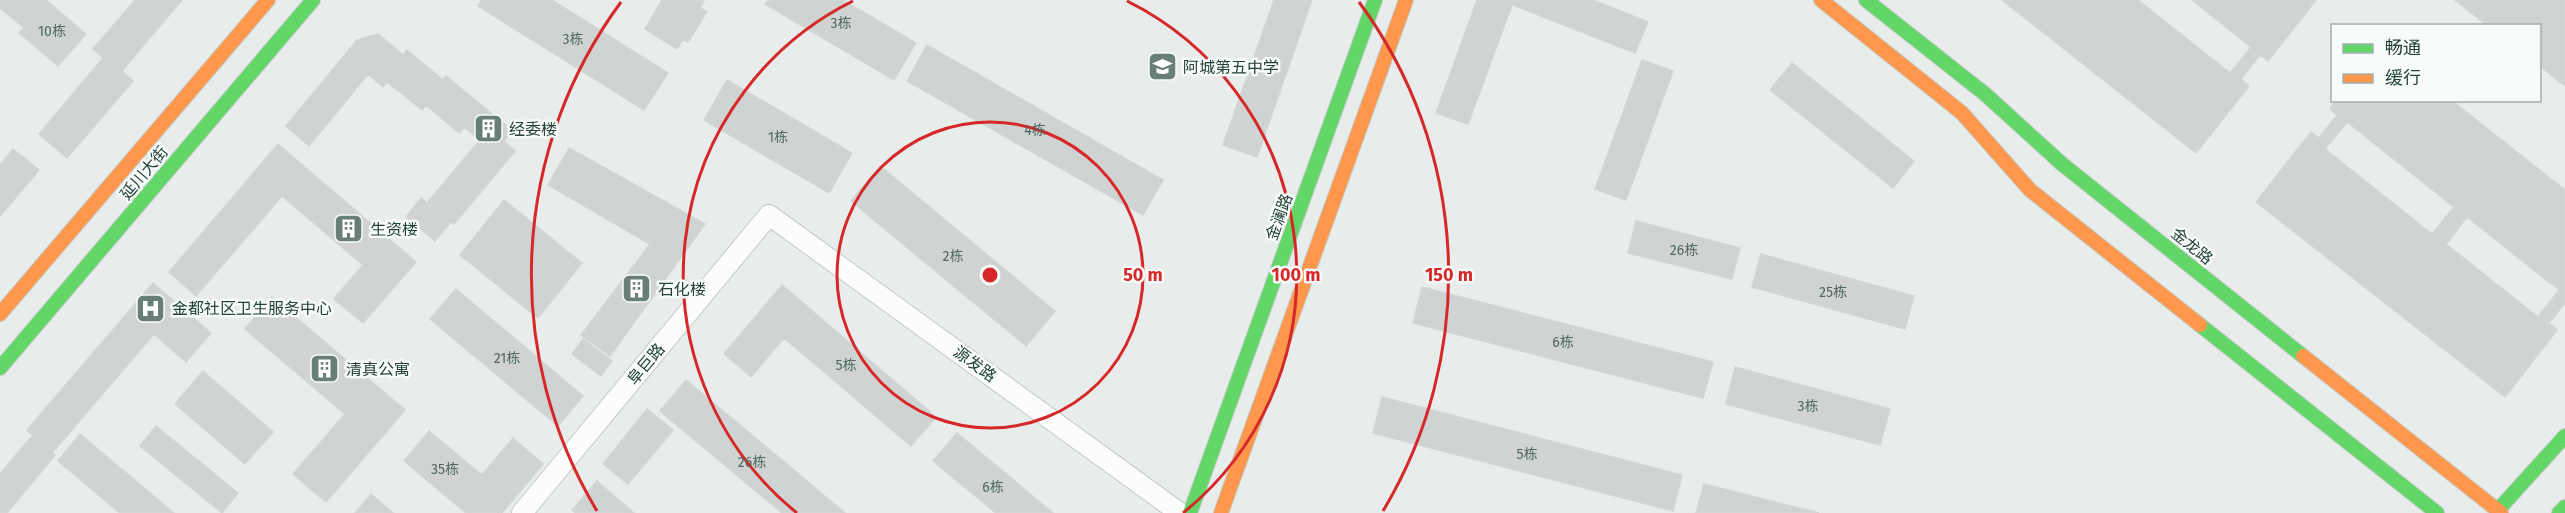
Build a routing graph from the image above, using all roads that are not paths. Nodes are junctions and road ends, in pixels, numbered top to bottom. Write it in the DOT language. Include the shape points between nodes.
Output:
graph roads {
  1 [pos="268,0"];
  2 [pos="313,0"];
  3 [pos="1375,0"];
  4 [pos="1406,0"];
  5 [pos="1821,0"];
  6 [pos="1866,0"];
  7 [pos="769,215"];
  8 [pos="0,314"];
  9 [pos="0,368"];
  10 [pos="2565,436"];
  11 [pos="2565,507"];
  12 [pos="2500,512"];
  13 [pos="522,513"];
  14 [pos="1180,513"];
  15 [pos="1190,513"];
  16 [pos="1221,513"];
  17 [pos="2437,513"];
  18 [pos="2559,513"];
  1 -- 8 [label="main road, 延川大街"];
  2 -- 9 [label="main road, 延川大街"];
  3 -- 15 [label="main road, 金澜路"];
  4 -- 16 [label="main road"];
  5 -- 17 [label="main road" via="1962,113 2030,190"];
  6 -- 12 [label="main road, 金龙路" via="1985,94 2062,164"];
  7 -- 13 [label="street, 阜巨路"];
  7 -- 14 [label="street, 源发路"];
  10 -- 12 [label="main road"];
  11 -- 18 [label="main road"];
}
